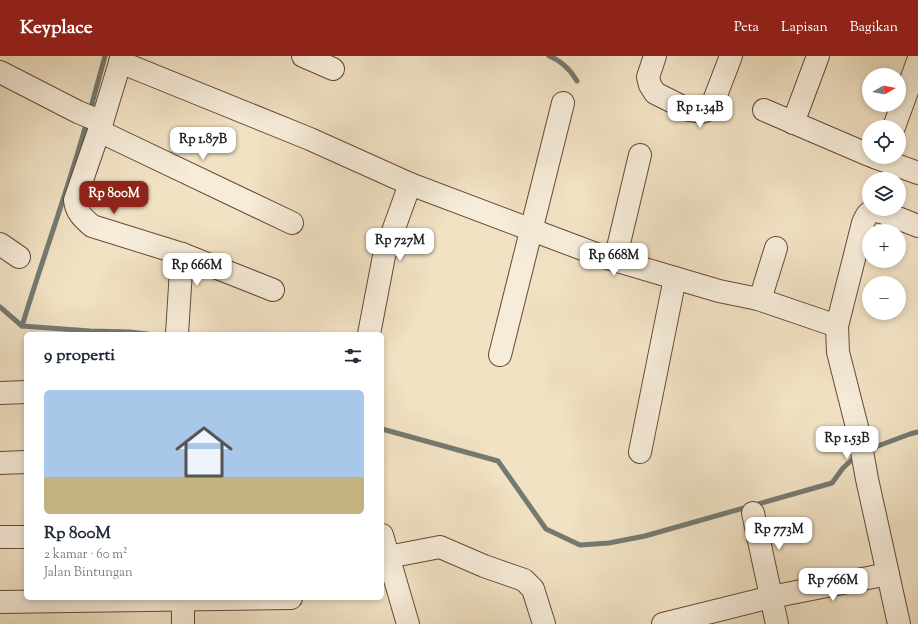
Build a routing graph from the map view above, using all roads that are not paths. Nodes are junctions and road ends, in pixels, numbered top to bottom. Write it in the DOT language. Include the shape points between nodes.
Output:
graph roads {
  1 [pos="303,56"];
  2 [pos="655,56"];
  3 [pos="731,56"];
  4 [pos="818,56"];
  5 [pos="121,59"];
  6 [pos="918,61"];
  7 [pos="333,69"];
  8 [pos="0,72"];
  9 [pos="563,103"];
  10 [pos="764,110"];
  11 [pos="897,120"];
  12 [pos="93,121"];
  13 [pos="793,123"];
  14 [pos="862,151"];
  15 [pos="640,155"];
  16 [pos="895,164"];
  17 [pos="918,173"];
  18 [pos="410,184"];
  19 [pos="292,223"];
  20 [pos="918,226"];
  21 [pos="532,230"];
  22 [pos="0,244"];
  23 [pos="776,248"];
  24 [pos="182,254"];
  25 [pos="19,257"];
  26 [pos="615,260"];
  27 [pos="674,278"];
  28 [pos="273,290"];
  29 [pos="758,299"];
  30 [pos="177,326"];
  31 [pos="836,326"];
  32 [pos="369,332"];
  33 [pos="500,355"];
  34 [pos="24,392"];
  35 [pos="0,393"];
  36 [pos="640,452"];
  37 [pos="24,462"];
  38 [pos="0,463"];
  39 [pos="753,513"];
  40 [pos="0,537"];
  41 [pos="24,537"];
  42 [pos="384,542"];
  43 [pos="388,557"];
  44 [pos="888,574"];
  45 [pos="771,596"];
  46 [pos="122,600"];
  47 [pos="183,600"];
  48 [pos="0,602"];
  49 [pos="183,624"];
  50 [pos="408,624"];
  51 [pos="544,624"];
  52 [pos="663,624"];
  53 [pos="777,624"];
  54 [pos="899,624"];
  1 -- 7 [label="street"];
  2 -- 3 [label="street" via="648,77 655,93 689,110 702,112 710,109"];
  4 -- 13 [label="street"];
  5 -- 12 [label="street"];
  5 -- 18 [label="street"];
  6 -- 11 [label="street"];
  8 -- 12 [label="street"];
  9 -- 21 [label="street"];
  10 -- 13 [label="street"];
  12 -- 19 [label="street"];
  12 -- 24 [label="street" via="75,200 76,208 82,217 92,226"];
  13 -- 14 [label="street"];
  15 -- 26 [label="street"];
  16 -- 17 [label="street"];
  18 -- 21 [label="street"];
  18 -- 32 [label="street" via="384,256"];
  20 -- 31 [label="street" via="878,210 866,216"];
  21 -- 26 [label="street"];
  21 -- 33 [label="street"];
  22 -- 25 [label="street"];
  23 -- 29 [label="street"];
  24 -- 28 [label="street"];
  24 -- 30 [label="street"];
  26 -- 27 [label="street"];
  27 -- 29 [label="street"];
  27 -- 36 [label="street"];
  29 -- 31 [label="street"];
  31 -- 44 [label="street" via="838,352 859,435"];
  34 -- 35 [label="street"];
  37 -- 38 [label="street"];
  39 -- 45 [label="street"];
  40 -- 41 [label="street"];
  42 -- 43 [label="street"];
  43 -- 50 [label="street"];
  43 -- 51 [label="street" via="440,547 524,580 533,589"];
  44 -- 45 [label="street"];
  44 -- 54 [label="street"];
  45 -- 52 [label="street"];
  45 -- 53 [label="street"];
  46 -- 48 [label="street"];
  47 -- 49 [label="street"];
}
